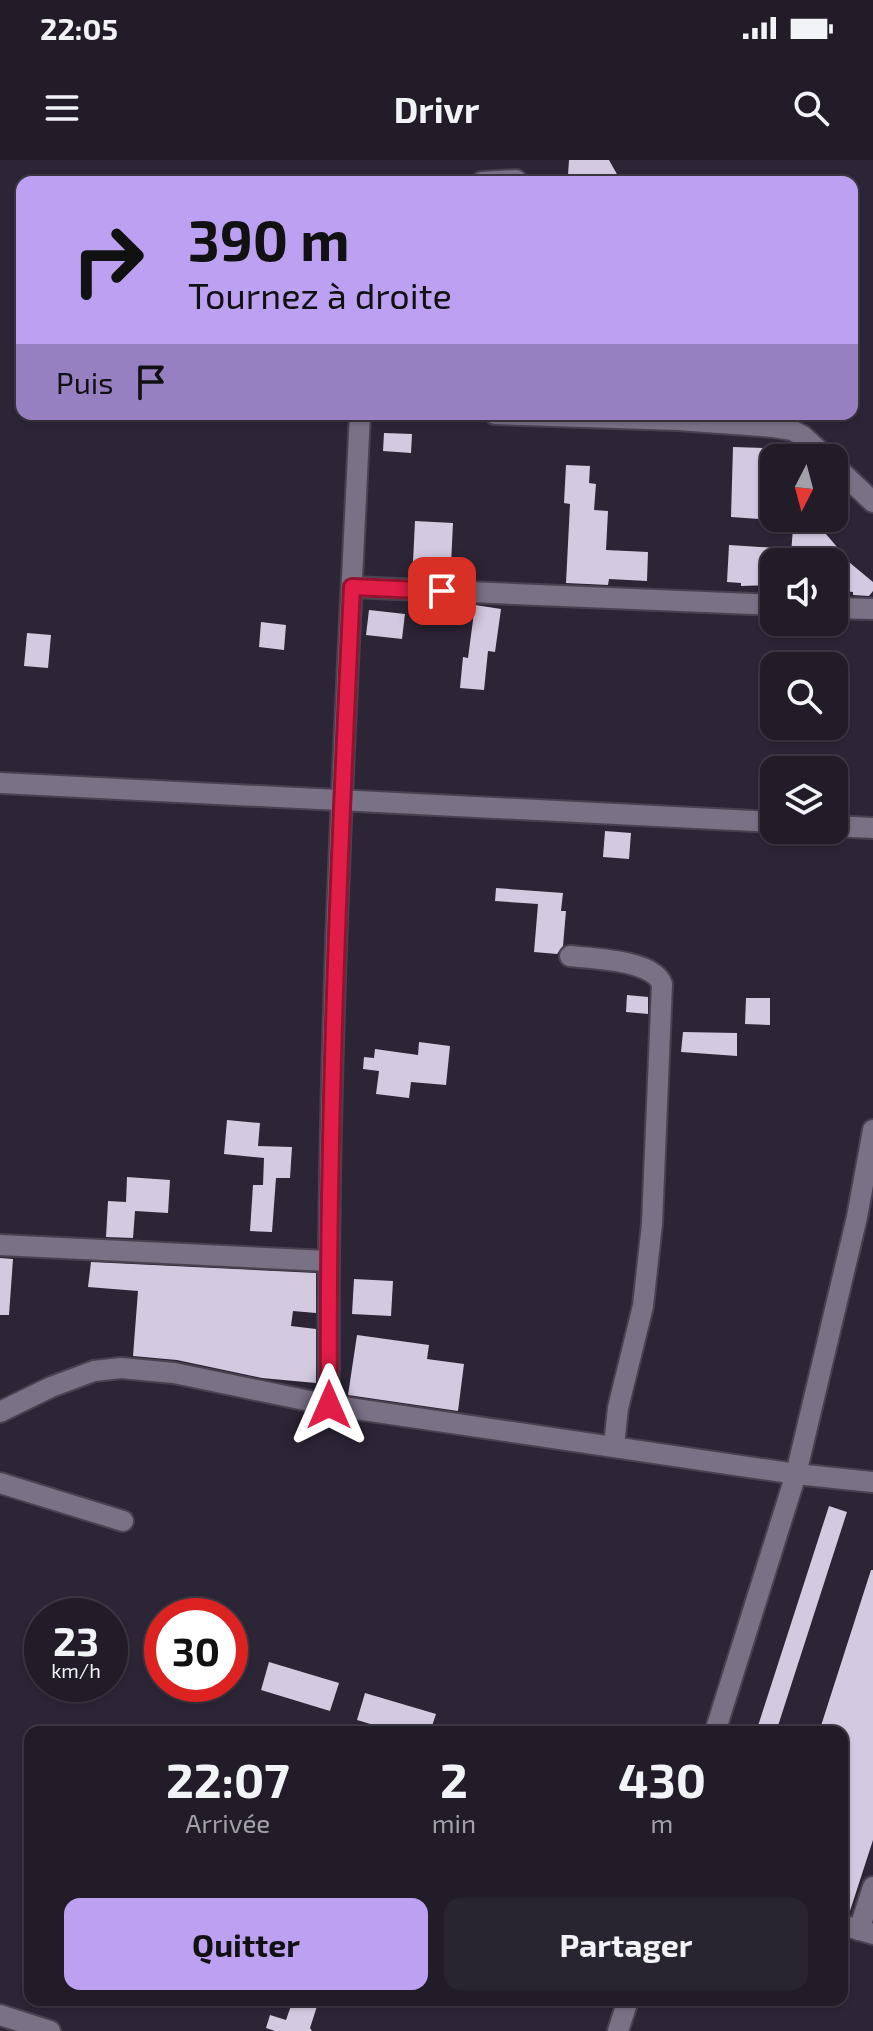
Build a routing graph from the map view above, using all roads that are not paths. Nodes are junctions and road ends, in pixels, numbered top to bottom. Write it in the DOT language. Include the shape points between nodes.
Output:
graph roads {
  1 [pos="360,420"];
  2 [pos="678,420"];
  3 [pos="812,444"];
  4 [pos="848,478"];
  5 [pos="873,502"];
  6 [pos="352,587"];
  7 [pos="760,604"];
  8 [pos="848,608"];
  9 [pos="873,609"];
  10 [pos="0,783"];
  11 [pos="342,800"];
  12 [pos="760,821"];
  13 [pos="848,827"];
  14 [pos="873,828"];
  15 [pos="570,956"];
  16 [pos="873,1130"];
  17 [pos="0,1245"];
  18 [pos="328,1261"];
  19 [pos="329,1405"];
  20 [pos="0,1412"];
  21 [pos="614,1445"];
  22 [pos="796,1474"];
  23 [pos="873,1482"];
  24 [pos="0,1483"];
  25 [pos="123,1521"];
  26 [pos="717,1726"];
  27 [pos="873,1887"];
  28 [pos="858,1930"];
  29 [pos="626,2006"];
  30 [pos="0,2015"];
  31 [pos="50,2031"];
  32 [pos="618,2031"];
  1 -- 6 [label="street"];
  2 -- 3 [label="street" via="792,430"];
  4 -- 5 [label="street"];
  6 -- 7 [label="street"];
  6 -- 11 [label="street"];
  8 -- 9 [label="street"];
  10 -- 11 [label="street"];
  11 -- 12 [label="street"];
  11 -- 18 [label="street"];
  13 -- 14 [label="street"];
  15 -- 21 [label="street" via="647,967 662,984 643,1306 624,1377"];
  16 -- 22 [label="street"];
  17 -- 18 [label="street"];
  18 -- 19 [label="street"];
  19 -- 20 [label="street" via="174,1373 121,1368 94,1371"];
  19 -- 21 [label="street"];
  21 -- 22 [label="street"];
  22 -- 23 [label="street"];
  22 -- 26 [label="street"];
  24 -- 25 [label="street"];
  27 -- 28 [label="street"];
  29 -- 32 [label="street"];
  30 -- 31 [label="street"];
}
